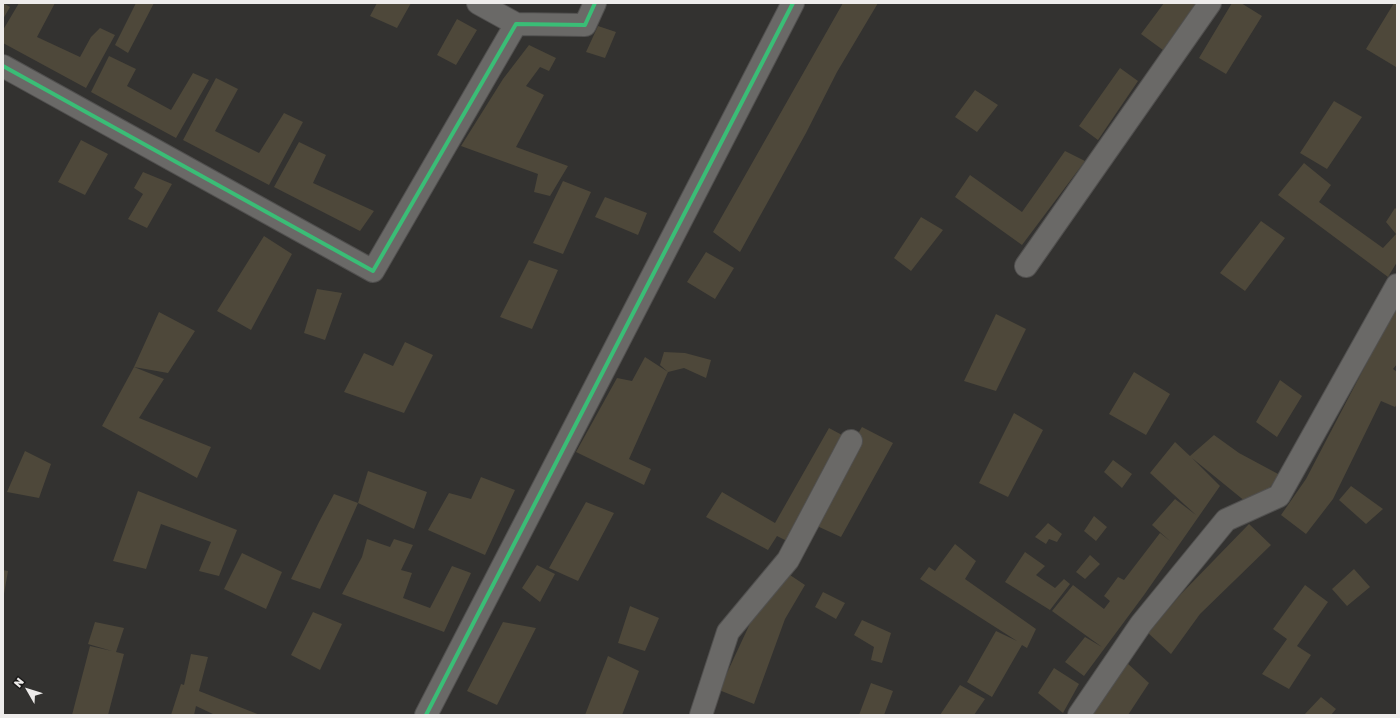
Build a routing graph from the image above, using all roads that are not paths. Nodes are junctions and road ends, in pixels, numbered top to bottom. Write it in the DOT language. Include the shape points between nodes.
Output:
graph roads {
  1 [pos="478,3"];
  2 [pos="595,3"];
  3 [pos="793,3"];
  4 [pos="1210,3"];
  5 [pos="516,24"];
  6 [pos="3,66"];
  7 [pos="1026,266"];
  8 [pos="1397,285"];
  9 [pos="851,441"];
  10 [pos="426,715"];
  11 [pos="701,715"];
  12 [pos="1079,715"];
  1 -- 5 [label="street"];
  2 -- 5 [label="street" via="585,25"];
  3 -- 10 [label="street"];
  4 -- 7 [label="street"];
  5 -- 6 [label="street" via="373,271"];
  8 -- 12 [label="street" via="1279,496 1226,520 1141,624"];
  9 -- 11 [label="street" via="788,560 728,632"];
}
